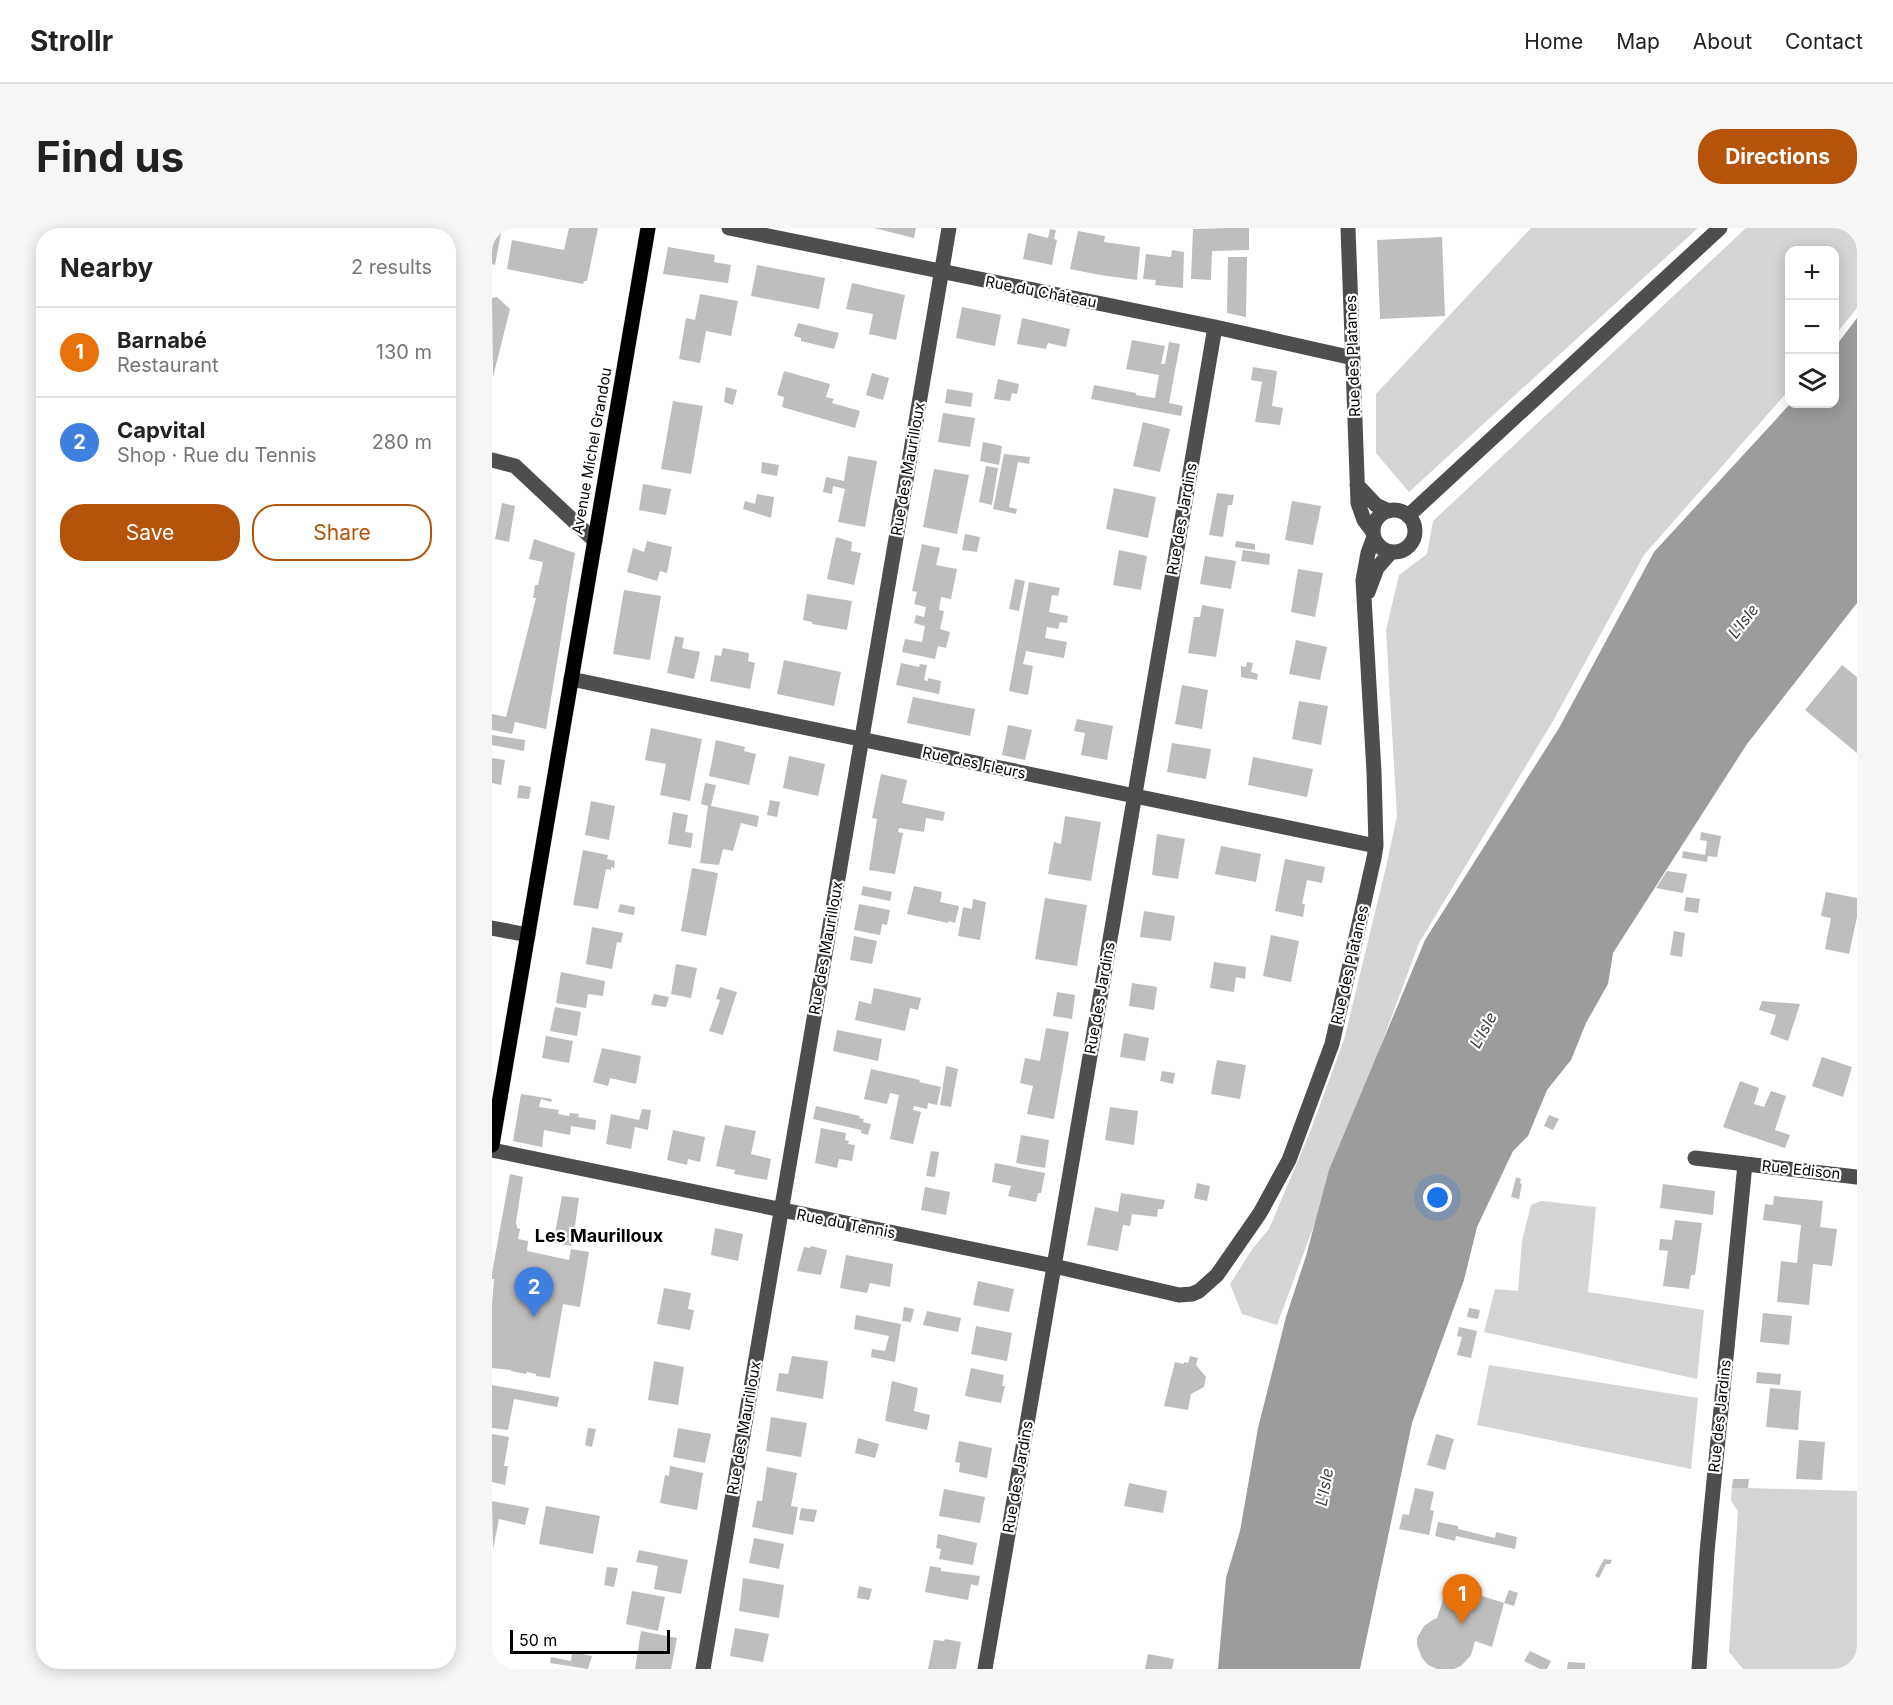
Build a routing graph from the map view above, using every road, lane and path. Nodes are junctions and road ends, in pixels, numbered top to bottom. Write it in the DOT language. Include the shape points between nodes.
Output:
graph roads {
  1 [pos="648,228"];
  2 [pos="729,228"];
  3 [pos="949,228"];
  4 [pos="1348,228"];
  5 [pos="1720,228"];
  6 [pos="941,272"];
  7 [pos="1215,327"];
  8 [pos="1353,358"];
  9 [pos="492,460"];
  10 [pos="1357,484"];
  11 [pos="1389,511"];
  12 [pos="1408,516"];
  13 [pos="1373,535"];
  14 [pos="595,541"];
  15 [pos="1391,552"];
  16 [pos="1364,603"];
  17 [pos="571,680"];
  18 [pos="862,739"];
  19 [pos="1135,796"];
  20 [pos="1376,846"];
  21 [pos="492,928"];
  22 [pos="528,935"];
  23 [pos="492,1145"];
  24 [pos="492,1150"];
  25 [pos="1695,1158"];
  26 [pos="1745,1164"];
  27 [pos="1857,1177"];
  28 [pos="781,1211"];
  29 [pos="1054,1266"];
  30 [pos="1200,1291"];
  31 [pos="703,1669"];
  32 [pos="986,1669"];
  33 [pos="1699,1669"];
  1 -- 14 [label="main road, Avenue Michel Grandou"];
  2 -- 6 [label="street, Rue du Château"];
  3 -- 6 [label="street, Rue des Maurilloux"];
  4 -- 8 [label="street, Rue des Platanes"];
  5 -- 12 [label="street"];
  6 -- 7 [label="street, Rue du Château"];
  6 -- 18 [label="street, Rue des Maurilloux"];
  7 -- 8 [label="street, Rue du Château"];
  7 -- 19 [label="street, Rue des Jardins"];
  8 -- 10 [label="street, Rue des Platanes"];
  9 -- 14 [label="street" via="514,465"];
  10 -- 11 [label="street" via="1376,505"];
  10 -- 13 [label="street, Rue des Platanes" via="1360,512"];
  11 -- 12 [label="street"];
  11 -- 13 [label="street, Rue des Platanes" via="1377,519"];
  12 -- 15 [label="street, Rue des Platanes" via="1414,528 1412,541 1404,550"];
  13 -- 15 [label="street, Rue des Platanes" via="1380,547"];
  13 -- 16 [label="street, Rue des Platanes" via="1363,580"];
  14 -- 17 [label="main road, Avenue Michel Grandou"];
  15 -- 16 [label="street, Rue des Platanes" via="1377,568"];
  16 -- 20 [label="street, Rue des Platanes"];
  17 -- 18 [label="street, Rue des Fleurs"];
  17 -- 22 [label="main road, Avenue Michel Grandou"];
  18 -- 19 [label="street, Rue des Fleurs"];
  18 -- 28 [label="street, Rue des Maurilloux"];
  19 -- 20 [label="street, Rue des Fleurs"];
  19 -- 29 [label="street, Rue des Jardins"];
  20 -- 30 [label="street, Rue des Platanes" via="1332,1044 1289,1160 1260,1213"];
  21 -- 22 [label="street"];
  22 -- 23 [label="main road, Avenue Michel Grandou"];
  24 -- 28 [label="street, Rue du Tennis"];
  25 -- 26 [label="street, Rue Edison"];
  26 -- 27 [label="street, Rue Edison"];
  26 -- 33 [label="street, Rue des Jardins"];
  28 -- 29 [label="street, Rue du Tennis"];
  28 -- 31 [label="street, Rue des Maurilloux"];
  29 -- 30 [label="street, Rue du Tennis" via="1179,1295"];
  29 -- 32 [label="street, Rue des Jardins"];
}
